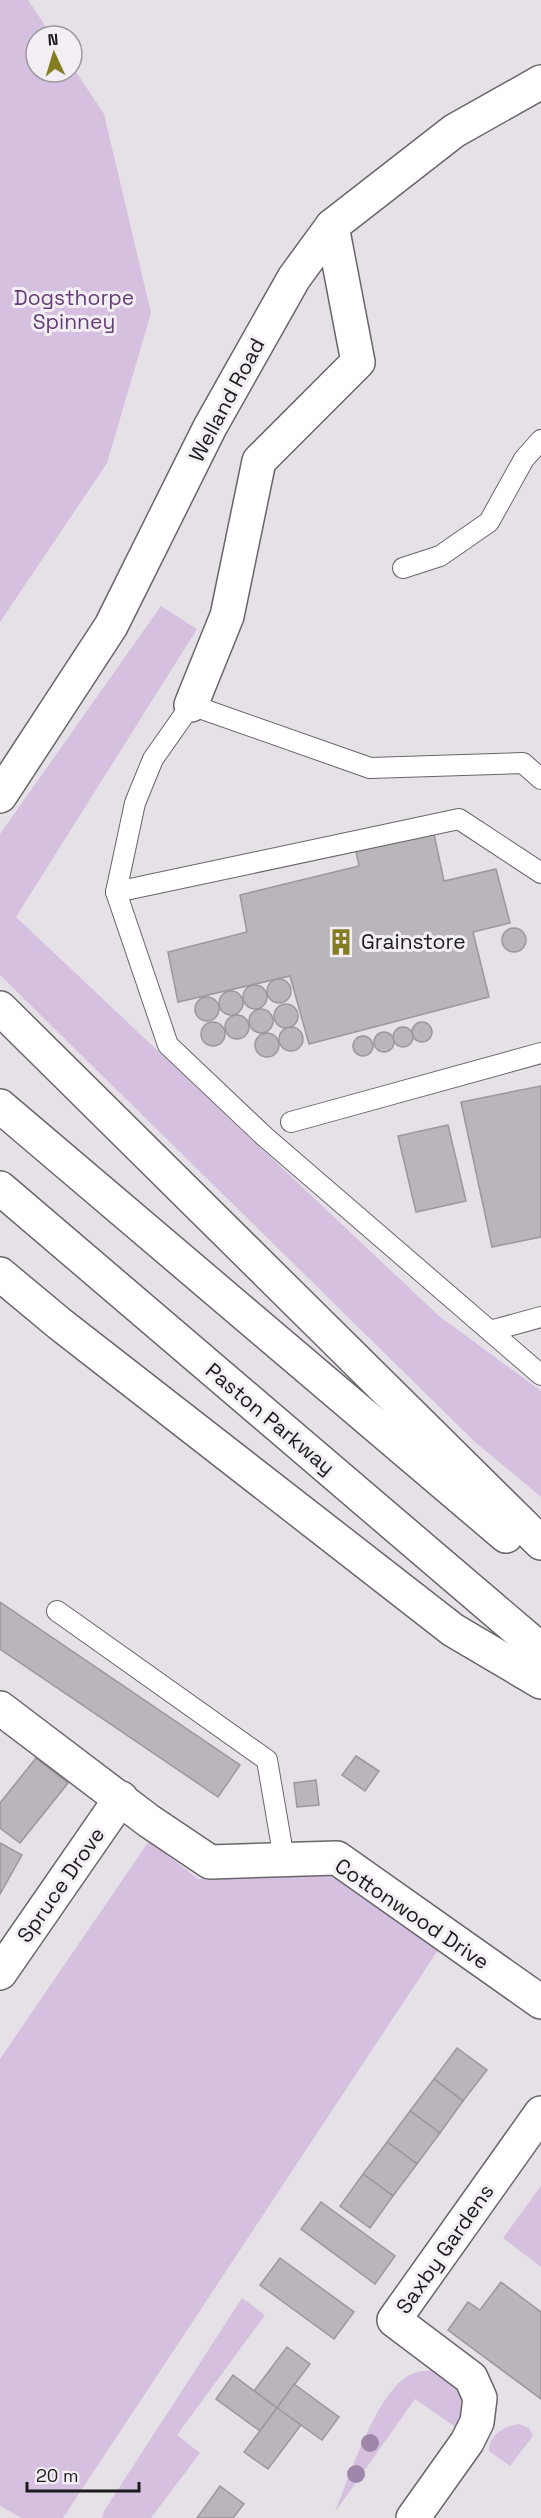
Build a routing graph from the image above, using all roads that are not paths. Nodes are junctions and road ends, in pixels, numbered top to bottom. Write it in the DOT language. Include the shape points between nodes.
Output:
graph roads {
  1 [pos="541,82"];
  2 [pos="332,226"];
  3 [pos="541,440"];
  4 [pos="403,568"];
  5 [pos="191,705"];
  6 [pos="541,779"];
  7 [pos="1,795"];
  8 [pos="541,873"];
  9 [pos="116,892"];
  10 [pos="0,1008"];
  11 [pos="541,1053"];
  12 [pos="0,1106"];
  13 [pos="291,1122"];
  14 [pos="0,1188"];
  15 [pos="0,1274"];
  16 [pos="541,1317"];
  17 [pos="490,1331"];
  18 [pos="541,1375"];
  19 [pos="541,1543"];
  20 [pos="541,1566"];
  21 [pos="57,1611"];
  22 [pos="541,1650"];
  23 [pos="541,1682"];
  24 [pos="0,1708"];
  25 [pos="121,1798"];
  26 [pos="284,1859"];
  27 [pos="0,1973"];
  28 [pos="541,2002"];
  29 [pos="541,2114"];
  30 [pos="412,2518"];
  1 -- 2 [label="main road, Welland Road" via="454,132"];
  2 -- 5 [label="main road" via="358,362 259,461 226,616"];
  2 -- 7 [label="main road, Welland Road" via="294,278 210,428 111,626"];
  3 -- 4 [label="lane" via="525,459 489,522 440,556"];
  5 -- 6 [label="lane" via="370,768 523,763"];
  5 -- 9 [label="lane" via="153,759 135,803"];
  8 -- 9 [label="lane" via="459,819"];
  9 -- 17 [label="lane" via="168,1045 264,1136"];
  10 -- 19 [label="main road"];
  11 -- 13 [label="lane"];
  12 -- 20 [label="main road"];
  14 -- 22 [label="main road, Paston Parkway"];
  15 -- 23 [label="main road" via="453,1630"];
  16 -- 17 [label="lane"];
  17 -- 18 [label="lane"];
  21 -- 26 [label="lane" via="267,1760"];
  24 -- 25 [label="main road, Cottonwood Drive"];
  25 -- 26 [label="main road, Cottonwood Drive" via="210,1862"];
  25 -- 27 [label="main road, Spruce Drove"];
  26 -- 28 [label="main road, Cottonwood Drive" via="337,1858"];
  29 -- 30 [label="main road, Saxby Gardens" via="394,2320 471,2378 480,2398 477,2422 466,2442"];
}
